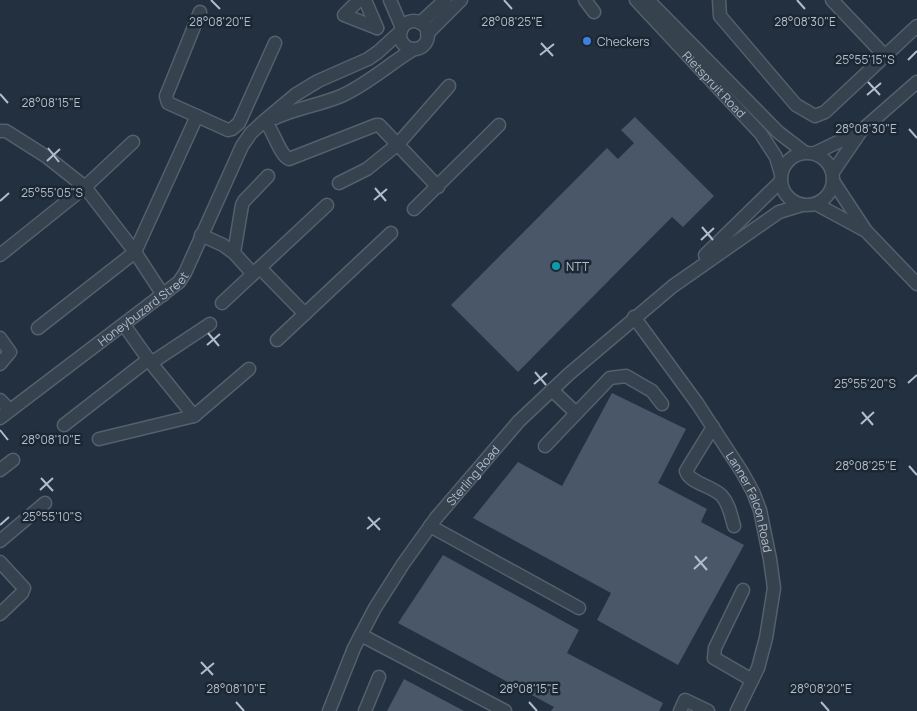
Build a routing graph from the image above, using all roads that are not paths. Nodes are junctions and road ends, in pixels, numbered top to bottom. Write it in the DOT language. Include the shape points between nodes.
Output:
graph roads {
  1 [pos="359,0"];
  2 [pos="366,0"];
  3 [pos="390,0"];
  4 [pos="398,0"];
  5 [pos="445,0"];
  6 [pos="461,0"];
  7 [pos="585,0"];
  8 [pos="636,0"];
  9 [pos="650,0"];
  10 [pos="719,0"];
  11 [pos="832,0"];
  12 [pos="200,12"];
  13 [pos="594,12"];
  14 [pos="917,26"];
  15 [pos="413,28"];
  16 [pos="275,43"];
  17 [pos="414,49"];
  18 [pos="886,57"];
  19 [pos="917,82"];
  20 [pos="449,86"];
  21 [pos="197,116"];
  22 [pos="267,124"];
  23 [pos="499,125"];
  24 [pos="0,131"];
  25 [pos="861,131"];
  26 [pos="133,142"];
  27 [pos="398,144"];
  28 [pos="809,153"];
  29 [pos="231,172"];
  30 [pos="268,176"];
  31 [pos="833,177"];
  32 [pos="781,178"];
  33 [pos="339,183"];
  34 [pos="438,186"];
  35 [pos="85,187"];
  36 [pos="816,204"];
  37 [pos="327,205"];
  38 [pos="802,205"];
  39 [pos="414,209"];
  40 [pos="866,231"];
  41 [pos="391,233"];
  42 [pos="201,235"];
  43 [pos="135,252"];
  44 [pos="234,254"];
  45 [pos="0,255"];
  46 [pos="256,271"];
  47 [pos="917,284"];
  48 [pos="673,286"];
  49 [pos="163,295"];
  50 [pos="222,303"];
  51 [pos="305,314"];
  52 [pos="634,317"];
  53 [pos="210,324"];
  54 [pos="124,325"];
  55 [pos="38,328"];
  56 [pos="0,338"];
  57 [pos="277,340"];
  58 [pos="150,361"];
  59 [pos="0,364"];
  60 [pos="249,369"];
  61 [pos="552,390"];
  62 [pos="0,400"];
  63 [pos="662,404"];
  64 [pos="576,413"];
  65 [pos="5,414"];
  66 [pos="194,416"];
  67 [pos="64,425"];
  68 [pos="713,427"];
  69 [pos="99,438"];
  70 [pos="544,446"];
  71 [pos="13,460"];
  72 [pos="0,470"];
  73 [pos="45,503"];
  74 [pos="430,526"];
  75 [pos="734,526"];
  76 [pos="0,541"];
  77 [pos="0,562"];
  78 [pos="743,590"];
  79 [pos="579,608"];
  80 [pos="0,614"];
  81 [pos="360,635"];
  82 [pos="379,677"];
  83 [pos="752,680"];
  84 [pos="329,711"];
  85 [pos="365,711"];
  86 [pos="505,711"];
  87 [pos="680,711"];
  88 [pos="708,711"];
  89 [pos="737,711"];
  1 -- 2 [label="street" via="344,15 378,28"];
  3 -- 15 [label="street"];
  4 -- 15 [label="street"];
  5 -- 15 [label="street"];
  6 -- 15 [label="street"];
  7 -- 13 [label="street"];
  8 -- 32 [label="street, Rietspruit Road" via="761,134 776,158"];
  9 -- 28 [label="street, Rietspruit Road" via="778,132"];
  10 -- 18 [label="street" via="720,16 796,105 816,116"];
  11 -- 18 [label="street"];
  12 -- 21 [label="street" via="166,96 168,103"];
  14 -- 18 [label="street"];
  15 -- 17 [label="street, Honeybuzard Street" via="427,38 422,46"];
  15 -- 17 [label="street" via="400,36 406,47"];
  15 -- 29 [label="street, Honeybuzard Street" via="368,59 295,95 251,133"];
  16 -- 21 [label="street" via="236,127 228,130"];
  17 -- 22 [label="street, Honeybuzard Street" via="343,95 288,112"];
  19 -- 25 [label="street"];
  20 -- 27 [label="street"];
  21 -- 43 [label="street"];
  22 -- 27 [label="street" via="284,156 289,159 376,125 381,126"];
  22 -- 29 [label="street, Honeybuzard Street" via="246,147"];
  23 -- 34 [label="street"];
  24 -- 35 [label="street" via="6,130 47,157"];
  25 -- 28 [label="street"];
  25 -- 31 [label="street"];
  26 -- 35 [label="street"];
  27 -- 33 [label="street" via="367,169"];
  27 -- 34 [label="street"];
  28 -- 31 [label="street" via="826,160"];
  28 -- 32 [label="street" via="786,162"];
  29 -- 42 [label="street, Honeybuzard Street"];
  30 -- 44 [label="street" via="242,205"];
  31 -- 36 [label="street" via="826,197"];
  31 -- 40 [label="street"];
  32 -- 38 [label="street" via="787,196"];
  32 -- 48 [label="street, Sterling Road"];
  34 -- 39 [label="street"];
  35 -- 43 [label="street"];
  35 -- 45 [label="street"];
  36 -- 38 [label="street"];
  36 -- 40 [label="street"];
  37 -- 46 [label="street"];
  38 -- 48 [label="street, Sterling Road" via="779,212"];
  40 -- 47 [label="street"];
  41 -- 51 [label="street"];
  42 -- 44 [label="street"];
  42 -- 49 [label="street, Honeybuzard Street" via="186,272"];
  43 -- 49 [label="street"];
  43 -- 55 [label="street"];
  44 -- 46 [label="street"];
  46 -- 50 [label="street"];
  46 -- 51 [label="street"];
  48 -- 52 [label="street, Sterling Road"];
  49 -- 54 [label="street, Honeybuzard Street"];
  51 -- 57 [label="street"];
  52 -- 61 [label="street, Sterling Road"];
  52 -- 68 [label="street, Lanner Falcon Road"];
  53 -- 58 [label="street"];
  54 -- 58 [label="street"];
  54 -- 65 [label="street, Honeybuzard Street"];
  56 -- 59 [label="street" via="10,352"];
  58 -- 66 [label="street"];
  58 -- 67 [label="street"];
  60 -- 66 [label="street"];
  61 -- 64 [label="street"];
  61 -- 74 [label="street, Sterling Road" via="519,421"];
  62 -- 65 [label="street, Honeybuzard Street"];
  63 -- 64 [label="street" via="652,391 626,376 610,378"];
  64 -- 70 [label="street"];
  66 -- 69 [label="street"];
  68 -- 75 [label="street" via="686,471 688,477 723,497"];
  68 -- 83 [label="street, Lanner Falcon Road" via="754,492 770,559 774,588 766,638"];
  71 -- 72 [label="street"];
  73 -- 76 [label="street"];
  74 -- 79 [label="street"];
  74 -- 81 [label="street, Sterling Road"];
  77 -- 80 [label="street" via="24,588"];
  78 -- 83 [label="street" via="715,648 714,658"];
  81 -- 84 [label="street, Sterling Road"];
  81 -- 86 [label="street"];
  82 -- 85 [label="street"];
  83 -- 89 [label="street, Lanner Falcon Road"];
  87 -- 88 [label="street" via="685,700"];
}
